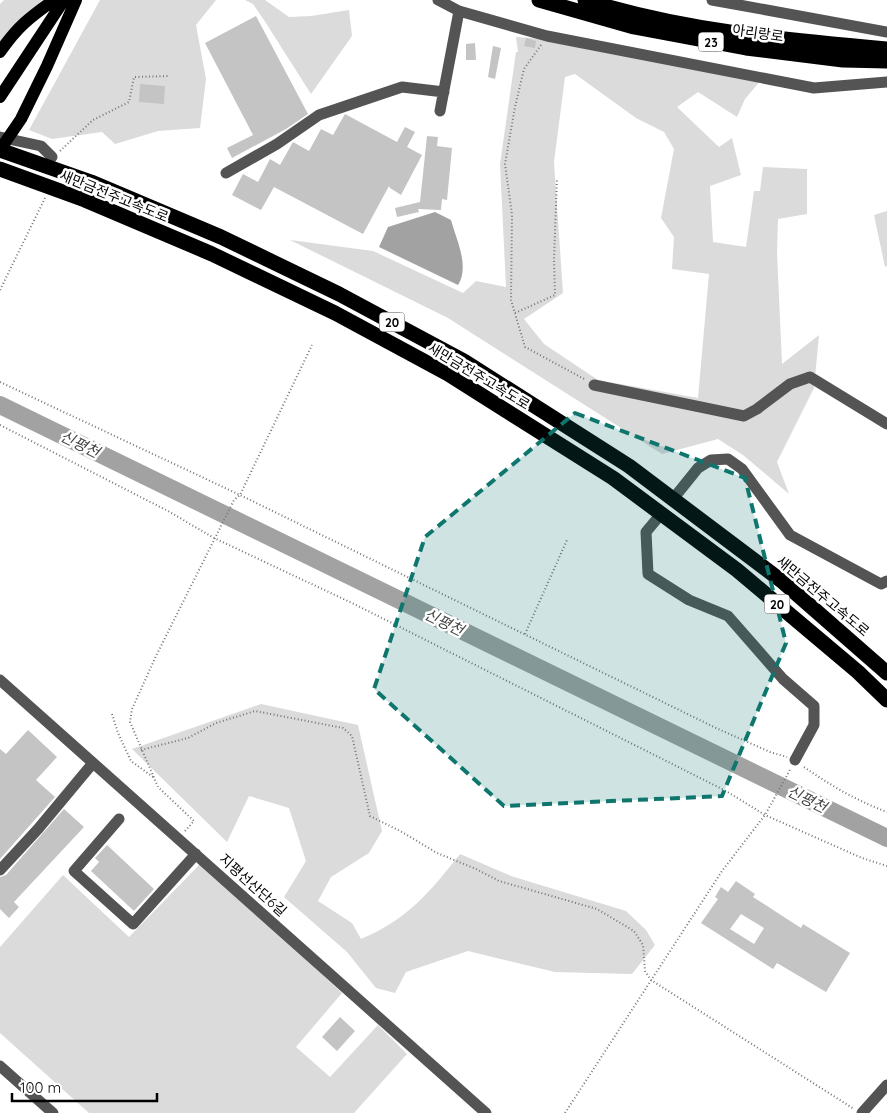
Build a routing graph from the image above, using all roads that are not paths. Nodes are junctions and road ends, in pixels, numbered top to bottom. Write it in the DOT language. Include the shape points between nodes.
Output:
graph roads {
  1 [pos="54,0"];
  2 [pos="64,0"];
  3 [pos="76,0"];
  4 [pos="438,0"];
  5 [pos="539,0"];
  6 [pos="585,0"];
  7 [pos="712,0"];
  8 [pos="459,11"];
  9 [pos="887,32"];
  10 [pos="887,49"];
  11 [pos="0,52"];
  12 [pos="887,61"];
  13 [pos="887,82"];
  14 [pos="444,92"];
  15 [pos="0,97"];
  16 [pos="440,111"];
  17 [pos="2,144"];
  18 [pos="52,157"];
  19 [pos="0,169"];
  20 [pos="226,173"];
  21 [pos="594,384"];
  22 [pos="887,424"];
  23 [pos="673,499"];
  24 [pos="661,514"];
  25 [pos="887,580"];
  26 [pos="887,673"];
  27 [pos="0,680"];
  28 [pos="887,700"];
  29 [pos="796,760"];
  30 [pos="93,763"];
  31 [pos="119,820"];
  32 [pos="196,854"];
  33 [pos="0,870"];
  34 [pos="0,1066"];
  35 [pos="887,1085"];
  36 [pos="52,1113"];
  37 [pos="486,1113"];
  38 [pos="861,1113"];
  1 -- 11 [label="main road" via="28,18"];
  2 -- 15 [label="main road"];
  3 -- 17 [label="main road" via="21,119"];
  4 -- 8 [label="street"];
  5 -- 12 [label="highway, 아리랑로 / 23" via="634,27 746,48 843,60"];
  6 -- 10 [label="highway, 아리랑로 / 23" via="667,22 778,40"];
  7 -- 9 [label="street"];
  8 -- 13 [label="street" via="547,36 814,88"];
  8 -- 14 [label="street"];
  14 -- 16 [label="street"];
  14 -- 20 [label="street" via="402,87 319,115"];
  17 -- 18 [label="street" via="41,146"];
  17 -- 23 [label="highway, 새만금전주고속도로 / 20" via="229,241 339,294 464,361 629,466"];
  19 -- 24 [label="highway, 새만금전주고속도로 / 20" via="85,200 212,254 309,301 448,374 613,478"];
  21 -- 22 [label="street" via="744,416 790,384 810,377"];
  23 -- 25 [label="street" via="698,468 711,460 728,459 742,470 790,535 881,584"];
  23 -- 26 [label="highway, 새만금전주고속도로 / 20" via="783,582"];
  24 -- 28 [label="highway, 새만금전주고속도로 / 20" via="737,570"];
  24 -- 29 [label="street" via="646,532 648,574 689,600 728,616 783,679 814,706 814,726"];
  27 -- 30 [label="street, 지평선산단6길"];
  30 -- 32 [label="street, 지평선산단6길"];
  30 -- 33 [label="street"];
  31 -- 32 [label="street" via="74,871 133,924"];
  32 -- 37 [label="street, 지평선산단6길"];
  34 -- 36 [label="street"];
  35 -- 38 [label="street"];
}
